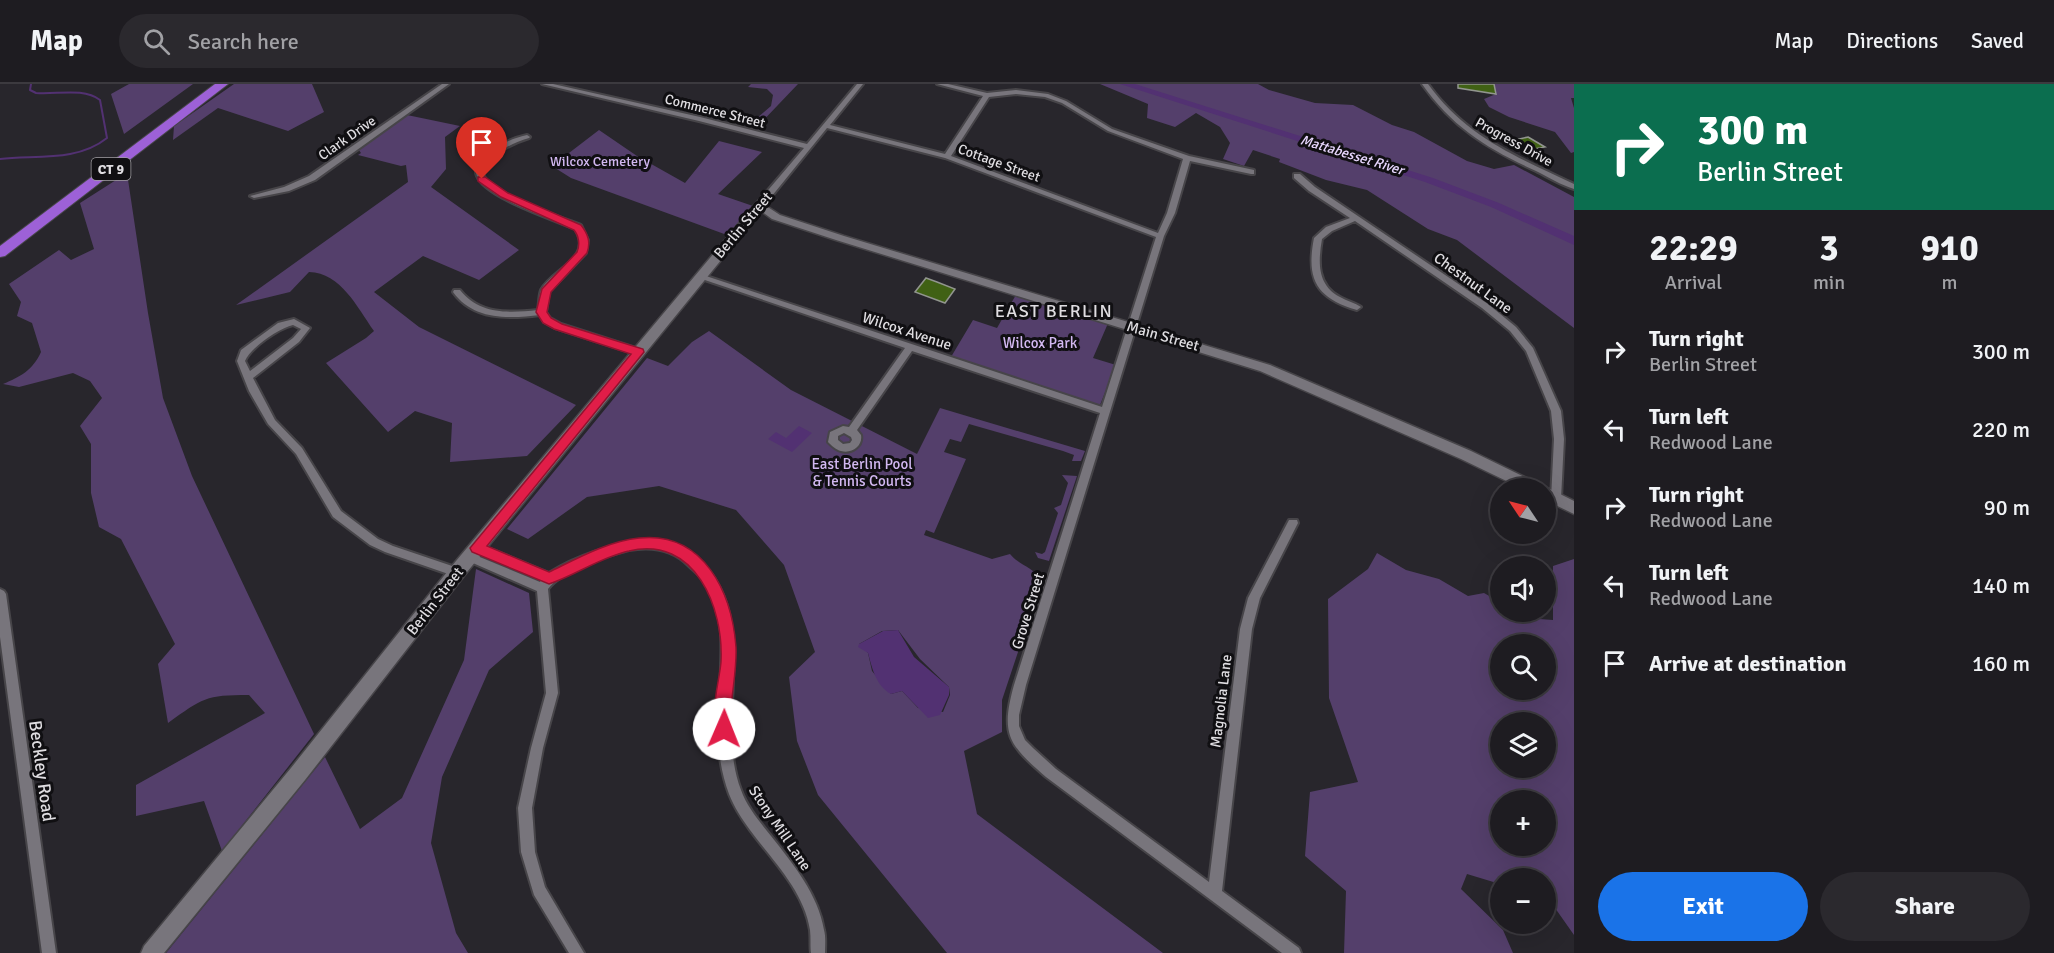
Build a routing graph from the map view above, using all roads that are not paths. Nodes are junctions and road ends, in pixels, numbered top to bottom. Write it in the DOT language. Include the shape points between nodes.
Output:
graph roads {
  1 [pos="204,84"];
  2 [pos="222,84"];
  3 [pos="446,84"];
  4 [pos="545,84"];
  5 [pos="860,84"];
  6 [pos="940,84"];
  7 [pos="1425,84"];
  8 [pos="987,95"];
  9 [pos="826,126"];
  10 [pos="527,137"];
  11 [pos="809,147"];
  12 [pos="947,157"];
  13 [pos="1187,158"];
  14 [pos="1251,172"];
  15 [pos="1296,176"];
  16 [pos="1574,187"];
  17 [pos="254,196"];
  18 [pos="754,211"];
  19 [pos="776,217"];
  20 [pos="1356,218"];
  21 [pos="0,236"];
  22 [pos="1160,236"];
  23 [pos="0,253"];
  24 [pos="700,277"];
  25 [pos="457,292"];
  26 [pos="1358,307"];
  27 [pos="542,312"];
  28 [pos="1132,327"];
  29 [pos="910,347"];
  30 [pos="639,352"];
  31 [pos="249,377"];
  32 [pos="1106,412"];
  33 [pos="851,430"];
  34 [pos="1513,478"];
  35 [pos="1553,478"];
  36 [pos="1556,499"];
  37 [pos="1574,508"];
  38 [pos="1293,523"];
  39 [pos="473,553"];
  40 [pos="457,572"];
  41 [pos="546,583"];
  42 [pos="0,594"];
  43 [pos="1215,893"];
  44 [pos="49,953"];
  45 [pos="151,953"];
  46 [pos="577,953"];
  47 [pos="818,953"];
  48 [pos="1294,953"];
  1 -- 21 [label="highway, CT 9"];
  2 -- 23 [label="highway, CT 9"];
  3 -- 17 [label="street, Clark Drive" via="312,178"];
  4 -- 11 [label="street, Commerce Street"];
  5 -- 9 [label="street, Berlin Street"];
  6 -- 8 [label="street"];
  7 -- 16 [label="street, Progress Drive" via="1444,111 1476,136"];
  8 -- 12 [label="street"];
  8 -- 13 [label="street" via="1023,92 1052,96 1110,130"];
  9 -- 11 [label="street, Berlin Street"];
  9 -- 12 [label="street, Cottage Street"];
  10 -- 27 [label="street" via="501,146 479,172 482,179 504,195 578,227 585,238 582,253 545,291"];
  11 -- 18 [label="street, Berlin Street"];
  12 -- 22 [label="street, Cottage Street"];
  13 -- 14 [label="street"];
  13 -- 22 [label="street, Grove Street"];
  15 -- 20 [label="street, Chestnut Lane"];
  18 -- 19 [label="street, Main Street"];
  18 -- 19 [label="street, Main Street"];
  18 -- 24 [label="street, Berlin Street"];
  19 -- 28 [label="street, Main Street"];
  20 -- 26 [label="street" via="1318,238 1314,270 1323,290 1340,302"];
  20 -- 35 [label="street, Chestnut Lane" via="1501,318 1530,350 1559,425"];
  22 -- 28 [label="street, Grove Street"];
  24 -- 29 [label="street, Wilcox Avenue"];
  24 -- 30 [label="street, Berlin Street"];
  25 -- 27 [label="street" via="462,301 501,316"];
  27 -- 30 [label="street" via="558,326"];
  28 -- 32 [label="street, Grove Street"];
  28 -- 34 [label="street, Main Street" via="1265,368"];
  29 -- 32 [label="street, Wilcox Avenue"];
  29 -- 33 [label="street"];
  30 -- 39 [label="street, Berlin Street"];
  31 -- 31 [label="street" via="296,340 306,328 294,322 281,325 244,352 241,361"];
  31 -- 40 [label="street" via="272,422 299,451 337,514 374,542"];
  32 -- 43 [label="street, Grove Street" via="1011,723 1022,746 1051,773"];
  36 -- 37 [label="street"];
  38 -- 43 [label="street, Magnolia Lane" via="1254,598 1246,629"];
  39 -- 40 [label="street, Berlin Street"];
  39 -- 41 [label="street"];
  40 -- 45 [label="street, Berlin Street"];
  41 -- 46 [label="street" via="552,693 525,808 528,852 539,890"];
  41 -- 47 [label="street, Stony Mill Lane" via="587,560 627,545 653,543 674,547 697,563 714,587 726,623 729,660 723,712 725,763 736,794 812,910"];
  42 -- 44 [label="street, Beckley Road"];
  43 -- 48 [label="street, Grove Street"];
}
